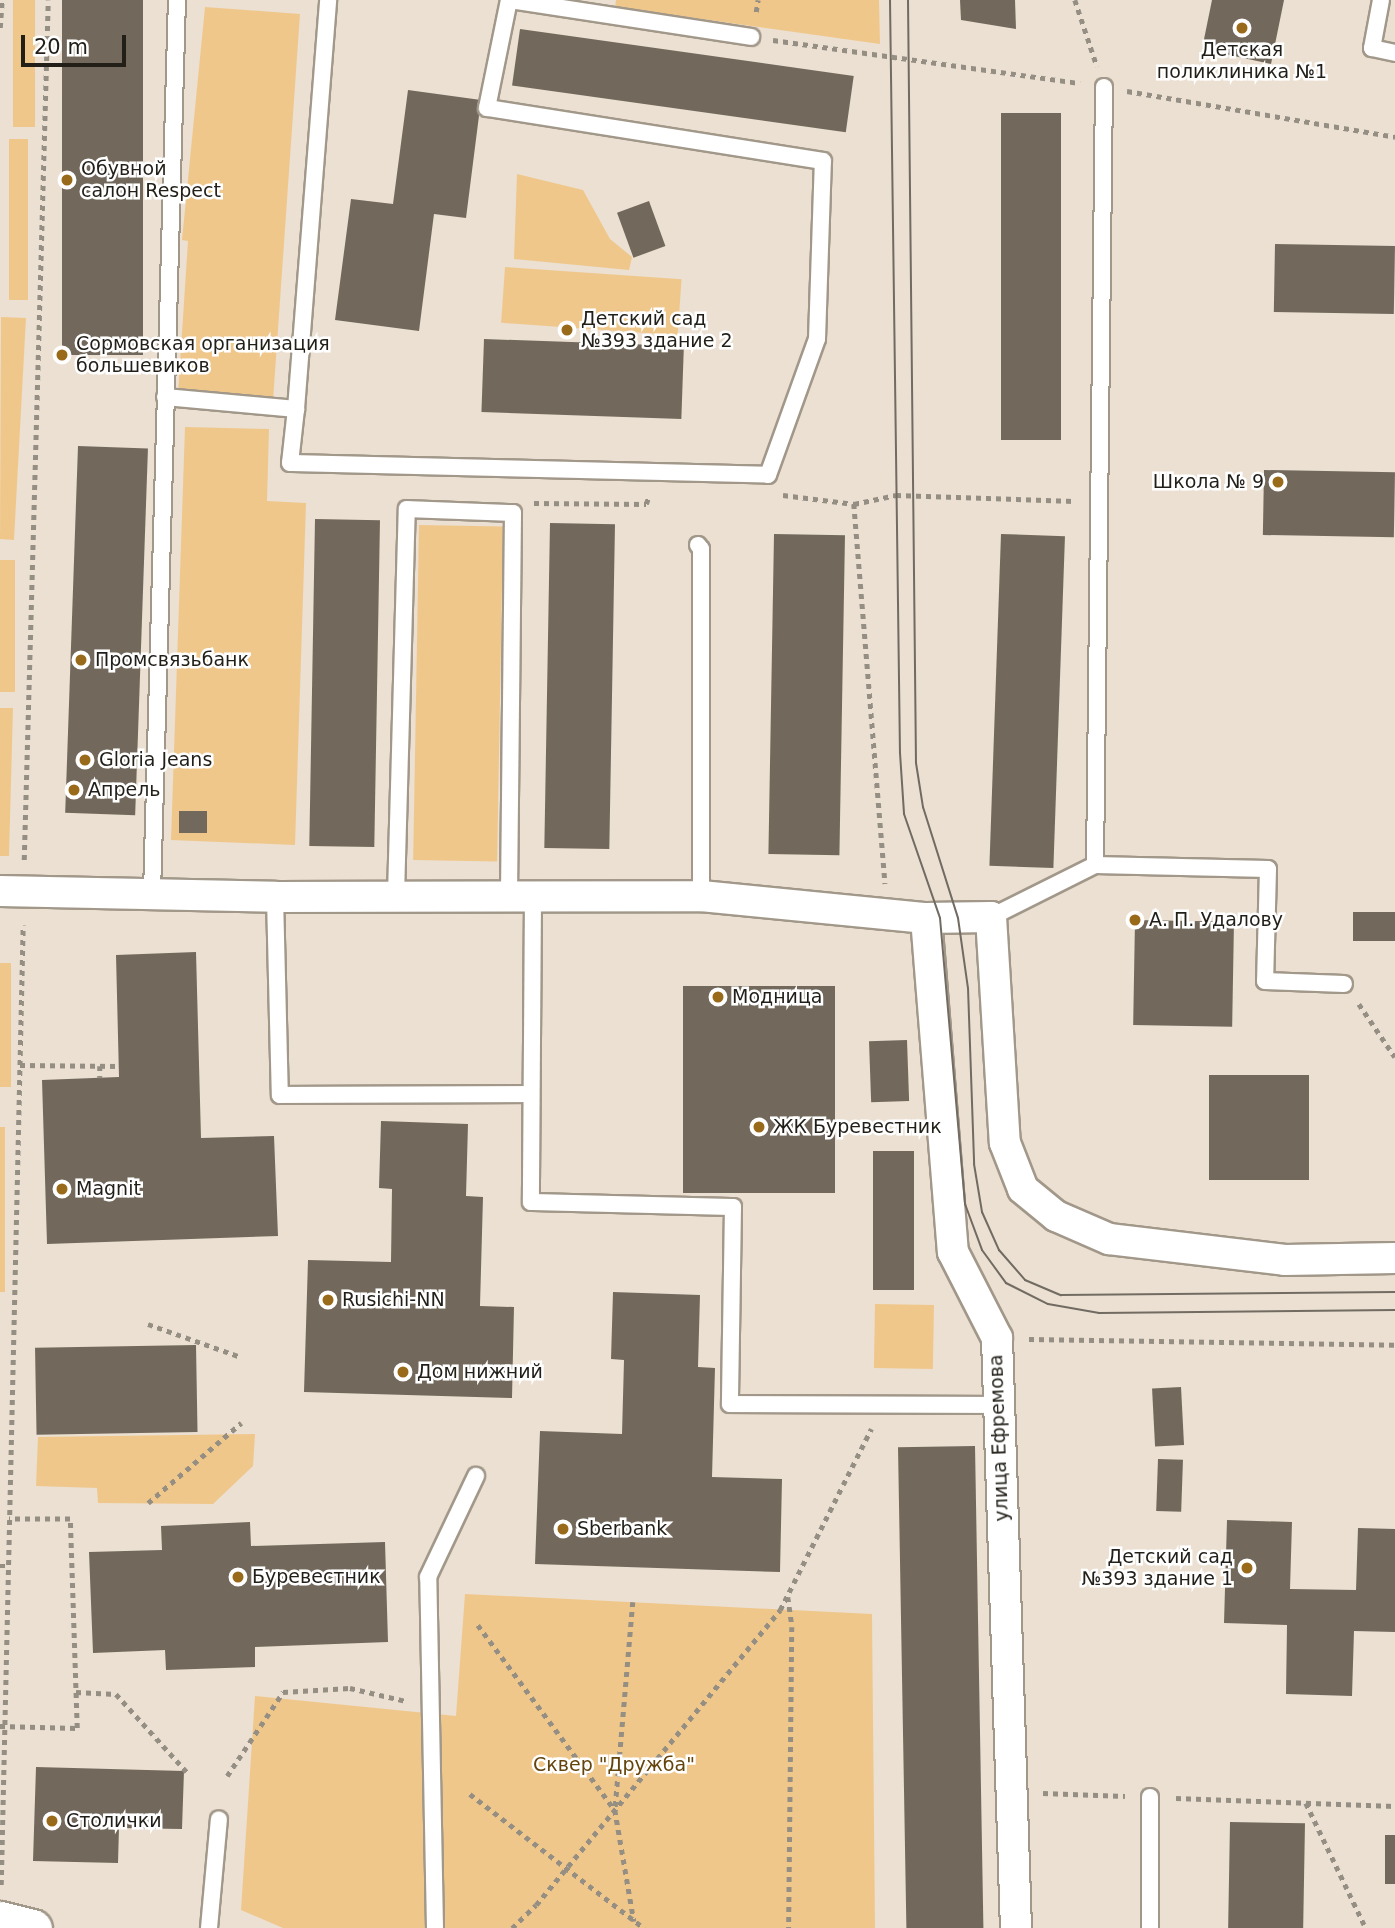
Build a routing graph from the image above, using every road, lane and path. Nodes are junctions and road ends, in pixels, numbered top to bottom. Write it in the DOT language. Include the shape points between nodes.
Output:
graph roads {
  1 [pos="2,0"];
  2 [pos="48,0"];
  3 [pos="177,0"];
  4 [pos="327,0"];
  5 [pos="509,0"];
  6 [pos="1075,0"];
  7 [pos="1381,0"];
  8 [pos="595,6"];
  9 [pos="0,28"];
  10 [pos="751,37"];
  11 [pos="1395,53"];
  12 [pos="1104,87"];
  13 [pos="1395,137"];
  14 [pos="165,397"];
  15 [pos="296,409"];
  16 [pos="1099,502"];
  17 [pos="698,545"];
  18 [pos="1095,865"];
  19 [pos="12,891"];
  20 [pos="152,894"];
  21 [pos="396,895"];
  22 [pos="521,896"];
  23 [pos="701,896"];
  24 [pos="275,897"];
  25 [pos="887,914"];
  26 [pos="991,917"];
  27 [pos="926,918"];
  28 [pos="1344,984"];
  29 [pos="1395,1057"];
  30 [pos="20,1065"];
  31 [pos="100,1066"];
  32 [pos="119,1066"];
  33 [pos="100,1078"];
  34 [pos="531,1094"];
  35 [pos="1395,1258"];
  36 [pos="148,1324"];
  37 [pos="997,1338"];
  38 [pos="1395,1345"];
  39 [pos="241,1357"];
  40 [pos="883,1405"];
  41 [pos="998,1405"];
  42 [pos="241,1423"];
  43 [pos="476,1475"];
  44 [pos="148,1503"];
  45 [pos="9,1520"];
  46 [pos="0,1566"];
  47 [pos="9,1566"];
  48 [pos="787,1595"];
  49 [pos="633,1602"];
  50 [pos="8,1611"];
  51 [pos="0,1616"];
  52 [pos="478,1625"];
  53 [pos="76,1692"];
  54 [pos="431,1717"];
  55 [pos="3,1727"];
  56 [pos="187,1772"];
  57 [pos="227,1776"];
  58 [pos="1011,1791"];
  59 [pos="470,1794"];
  60 [pos="1150,1797"];
  61 [pos="1306,1802"];
  62 [pos="1395,1806"];
  63 [pos="615,1810"];
  64 [pos="219,1819"];
  65 [pos="1,1860"];
  66 [pos="566,1869"];
  67 [pos="0,1920"];
  68 [pos="634,1921"];
  69 [pos="33,1928"];
  70 [pos="209,1928"];
  71 [pos="435,1928"];
  72 [pos="512,1928"];
  73 [pos="644,1928"];
  74 [pos="789,1928"];
  75 [pos="1016,1928"];
  76 [pos="1150,1928"];
  77 [pos="1366,1928"];
  1 -- 9 [label="path"];
  2 -- 19 [label="path"];
  3 -- 14 [label="lane"];
  4 -- 15 [label="lane"];
  5 -- 8 [label="lane"];
  5 -- 15 [label="lane" via="487,108 823,161 817,339 768,475 290,463"];
  6 -- 12 [label="path"];
  7 -- 11 [label="lane" via="1372,48"];
  8 -- 10 [label="lane"];
  10 -- 12 [label="path"];
  12 -- 13 [label="path"];
  12 -- 16 [label="lane"];
  14 -- 15 [label="lane"];
  14 -- 20 [label="lane"];
  16 -- 18 [label="lane"];
  16 -- 25 [label="path" via="895,495 854,504"];
  17 -- 23 [label="lane"];
  18 -- 26 [label="lane"];
  18 -- 28 [label="lane" via="1268,869 1265,981"];
  19 -- 20 [label="street"];
  19 -- 30 [label="path"];
  20 -- 24 [label="street"];
  21 -- 22 [label="street"];
  21 -- 22 [label="lane" via="407,509 513,513"];
  21 -- 24 [label="street"];
  22 -- 23 [label="street"];
  22 -- 34 [label="lane"];
  23 -- 25 [label="street"];
  24 -- 34 [label="lane" via="280,1095"];
  25 -- 27 [label="street"];
  26 -- 27 [label="street"];
  26 -- 35 [label="street" via="1005,1143 1023,1189 1056,1216 1109,1239 1285,1260"];
  27 -- 37 [label="street, улица Ефремова" via="953,1252"];
  28 -- 29 [label="path"];
  30 -- 31 [label="path"];
  30 -- 45 [label="path"];
  31 -- 32 [label="path"];
  31 -- 33 [label="path"];
  34 -- 40 [label="lane" via="531,1202 733,1207 730,1405"];
  36 -- 39 [label="path"];
  37 -- 38 [label="path"];
  37 -- 41 [label="street, улица Ефремова"];
  40 -- 41 [label="lane"];
  40 -- 48 [label="path"];
  41 -- 58 [label="street, улица Ефремова"];
  42 -- 44 [label="path"];
  43 -- 54 [label="lane" via="428,1577"];
  45 -- 47 [label="path"];
  45 -- 53 [label="path" via="70,1519"];
  46 -- 47 [label="path"];
  47 -- 50 [label="path"];
  48 -- 63 [label="path"];
  48 -- 74 [label="path" via="793,1628"];
  49 -- 63 [label="path"];
  50 -- 51 [label="path"];
  50 -- 55 [label="path"];
  52 -- 63 [label="path"];
  53 -- 55 [label="path" via="77,1728"];
  53 -- 56 [label="path" via="116,1694"];
  54 -- 57 [label="path" via="403,1699 350,1688 283,1692"];
  54 -- 71 [label="lane"];
  55 -- 65 [label="path"];
  58 -- 60 [label="path"];
  58 -- 75 [label="street, улица Ефремова"];
  59 -- 66 [label="path"];
  60 -- 61 [label="path"];
  60 -- 76 [label="lane"];
  61 -- 62 [label="path"];
  61 -- 77 [label="path"];
  63 -- 66 [label="path"];
  63 -- 68 [label="path"];
  64 -- 70 [label="lane"];
  65 -- 67 [label="path"];
  66 -- 68 [label="path"];
  66 -- 72 [label="path"];
  67 -- 69 [label="street"];
  68 -- 73 [label="path"];
}
